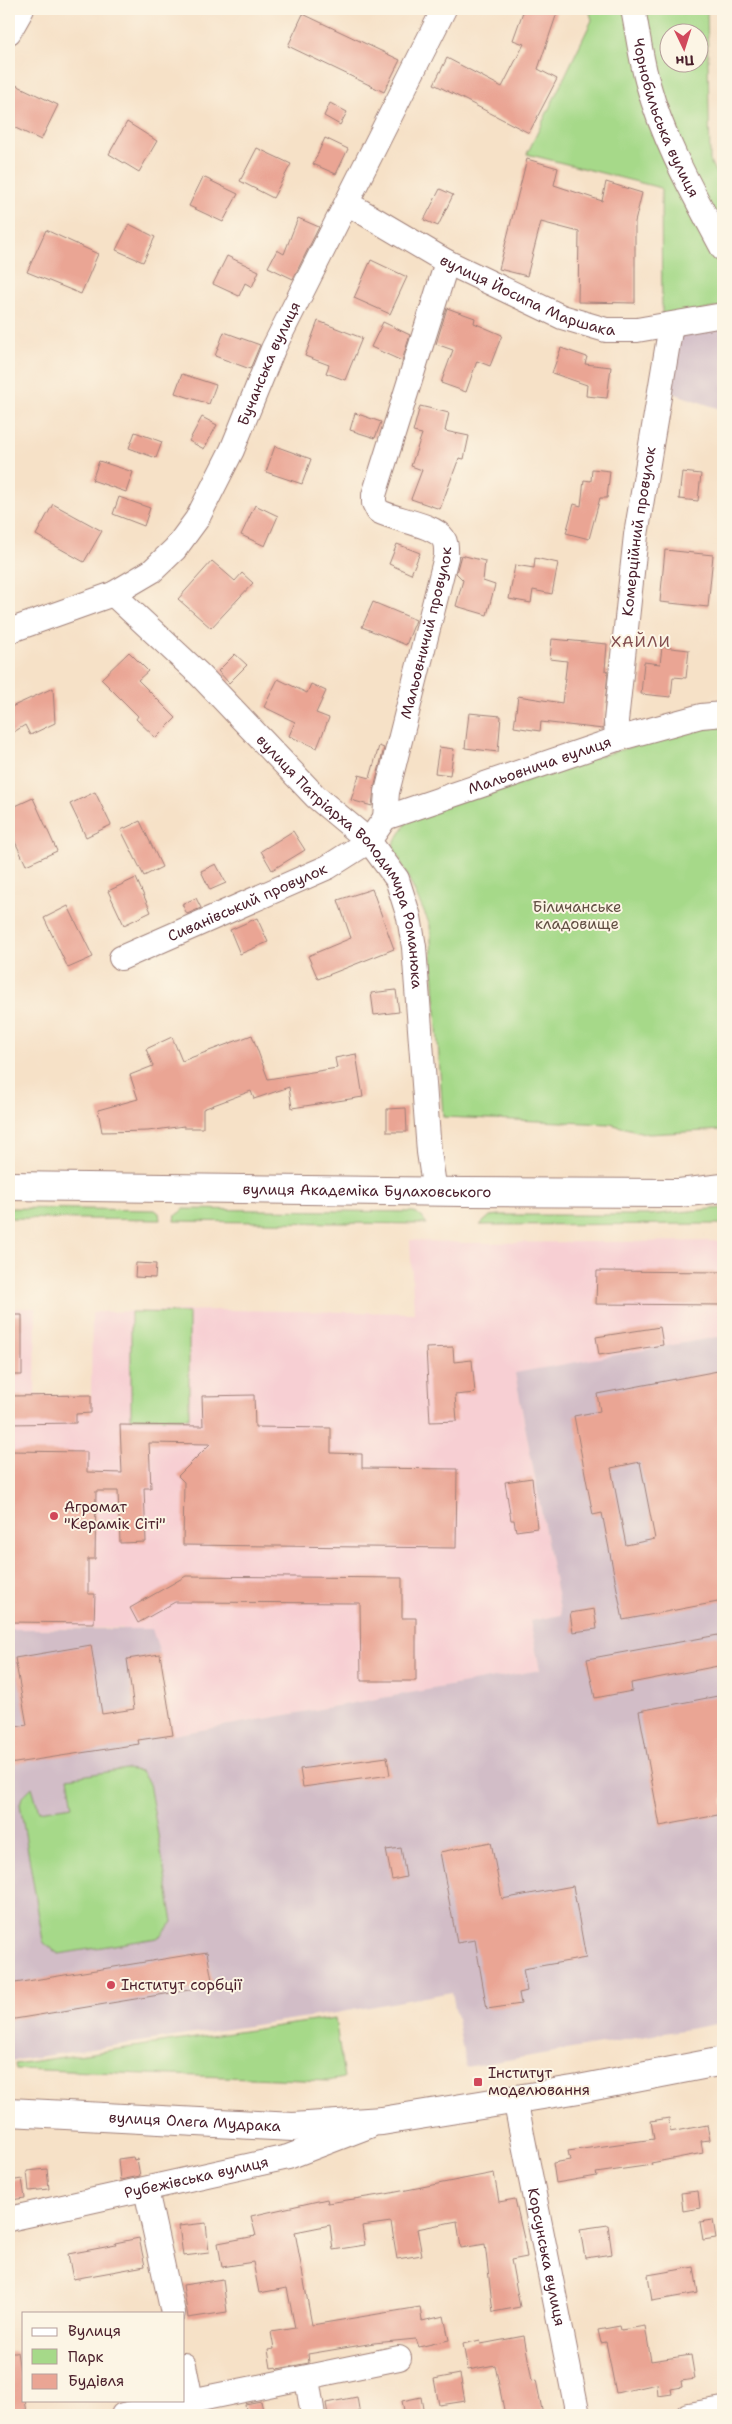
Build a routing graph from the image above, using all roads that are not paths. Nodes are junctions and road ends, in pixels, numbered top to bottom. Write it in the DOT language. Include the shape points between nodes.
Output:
graph roads {
  1 [pos="22,9"];
  2 [pos="444,9"];
  3 [pos="633,9"];
  4 [pos="9,32"];
  5 [pos="347,203"];
  6 [pos="723,248"];
  7 [pos="447,262"];
  8 [pos="723,315"];
  9 [pos="671,325"];
  10 [pos="113,594"];
  11 [pos="9,631"];
  12 [pos="723,714"];
  13 [pos="617,739"];
  14 [pos="385,818"];
  15 [pos="368,841"];
  16 [pos="121,958"];
  17 [pos="9,1186"];
  18 [pos="723,1188"];
  19 [pos="435,1192"];
  20 [pos="723,2061"];
  21 [pos="515,2100"];
  22 [pos="9,2112"];
  23 [pos="382,2121"];
  24 [pos="146,2190"];
  25 [pos="9,2219"];
  26 [pos="173,2312"];
  27 [pos="399,2358"];
  28 [pos="185,2370"];
  29 [pos="307,2379"];
  30 [pos="191,2400"];
  31 [pos="185,2401"];
  32 [pos="182,2402"];
  33 [pos="723,2409"];
  34 [pos="123,2415"];
  35 [pos="313,2415"];
  36 [pos="578,2415"];
  37 [pos="688,2415"];
  1 -- 4 [label="street"];
  2 -- 5 [label="street, Бучанська вулиця"];
  3 -- 6 [label="street, Чорнобильська вулиця" via="648,85 682,174"];
  5 -- 7 [label="street, вулиця Йосипа Маршака"];
  5 -- 10 [label="street, Бучанська вулиця" via="273,349 232,450 197,519 175,549 152,571"];
  7 -- 9 [label="street, вулиця Йосипа Маршака" via="562,317 606,330"];
  7 -- 14 [label="street, Мальовничий провулок" via="374,495 378,512 434,530 446,544 444,566 387,792"];
  8 -- 9 [label="street, вулиця Йосипа Маршака"];
  9 -- 13 [label="street, Комерційний провулок" via="636,535 616,721"];
  10 -- 11 [label="street, Бучанська вулиця"];
  10 -- 15 [label="street, вулиця Патріарха Володимира Романюка" via="200,675 316,797"];
  12 -- 13 [label="street, Мальовнича вулиця" via="701,716"];
  13 -- 14 [label="street, Мальовнича вулиця"];
  14 -- 15 [label="street"];
  15 -- 16 [label="street, Сиванівський провулок" via="328,867"];
  15 -- 19 [label="street, вулиця Патріарха Володимира Романюка" via="397,879 409,917"];
  17 -- 19 [label="main road, вулиця Академіка Булаховського"];
  18 -- 19 [label="main road, вулиця Академіка Булаховського" via="679,1192"];
  20 -- 21 [label="main road, вулиця Олега Мудрака"];
  21 -- 23 [label="main road, вулиця Олега Мудрака"];
  21 -- 36 [label="street, Корсунська вулиця"];
  22 -- 23 [label="main road, вулиця Олега Мудрака" via="293,2127"];
  23 -- 24 [label="street, Рубежівська вулиця" via="288,2158"];
  24 -- 25 [label="street, Рубежівська вулиця"];
  24 -- 26 [label="street"];
  27 -- 29 [label="street"];
  28 -- 30 [label="street"];
  29 -- 30 [label="street"];
  29 -- 35 [label="street"];
  30 -- 31 [label="street"];
  32 -- 34 [label="street"];
  33 -- 37 [label="street"];
}
